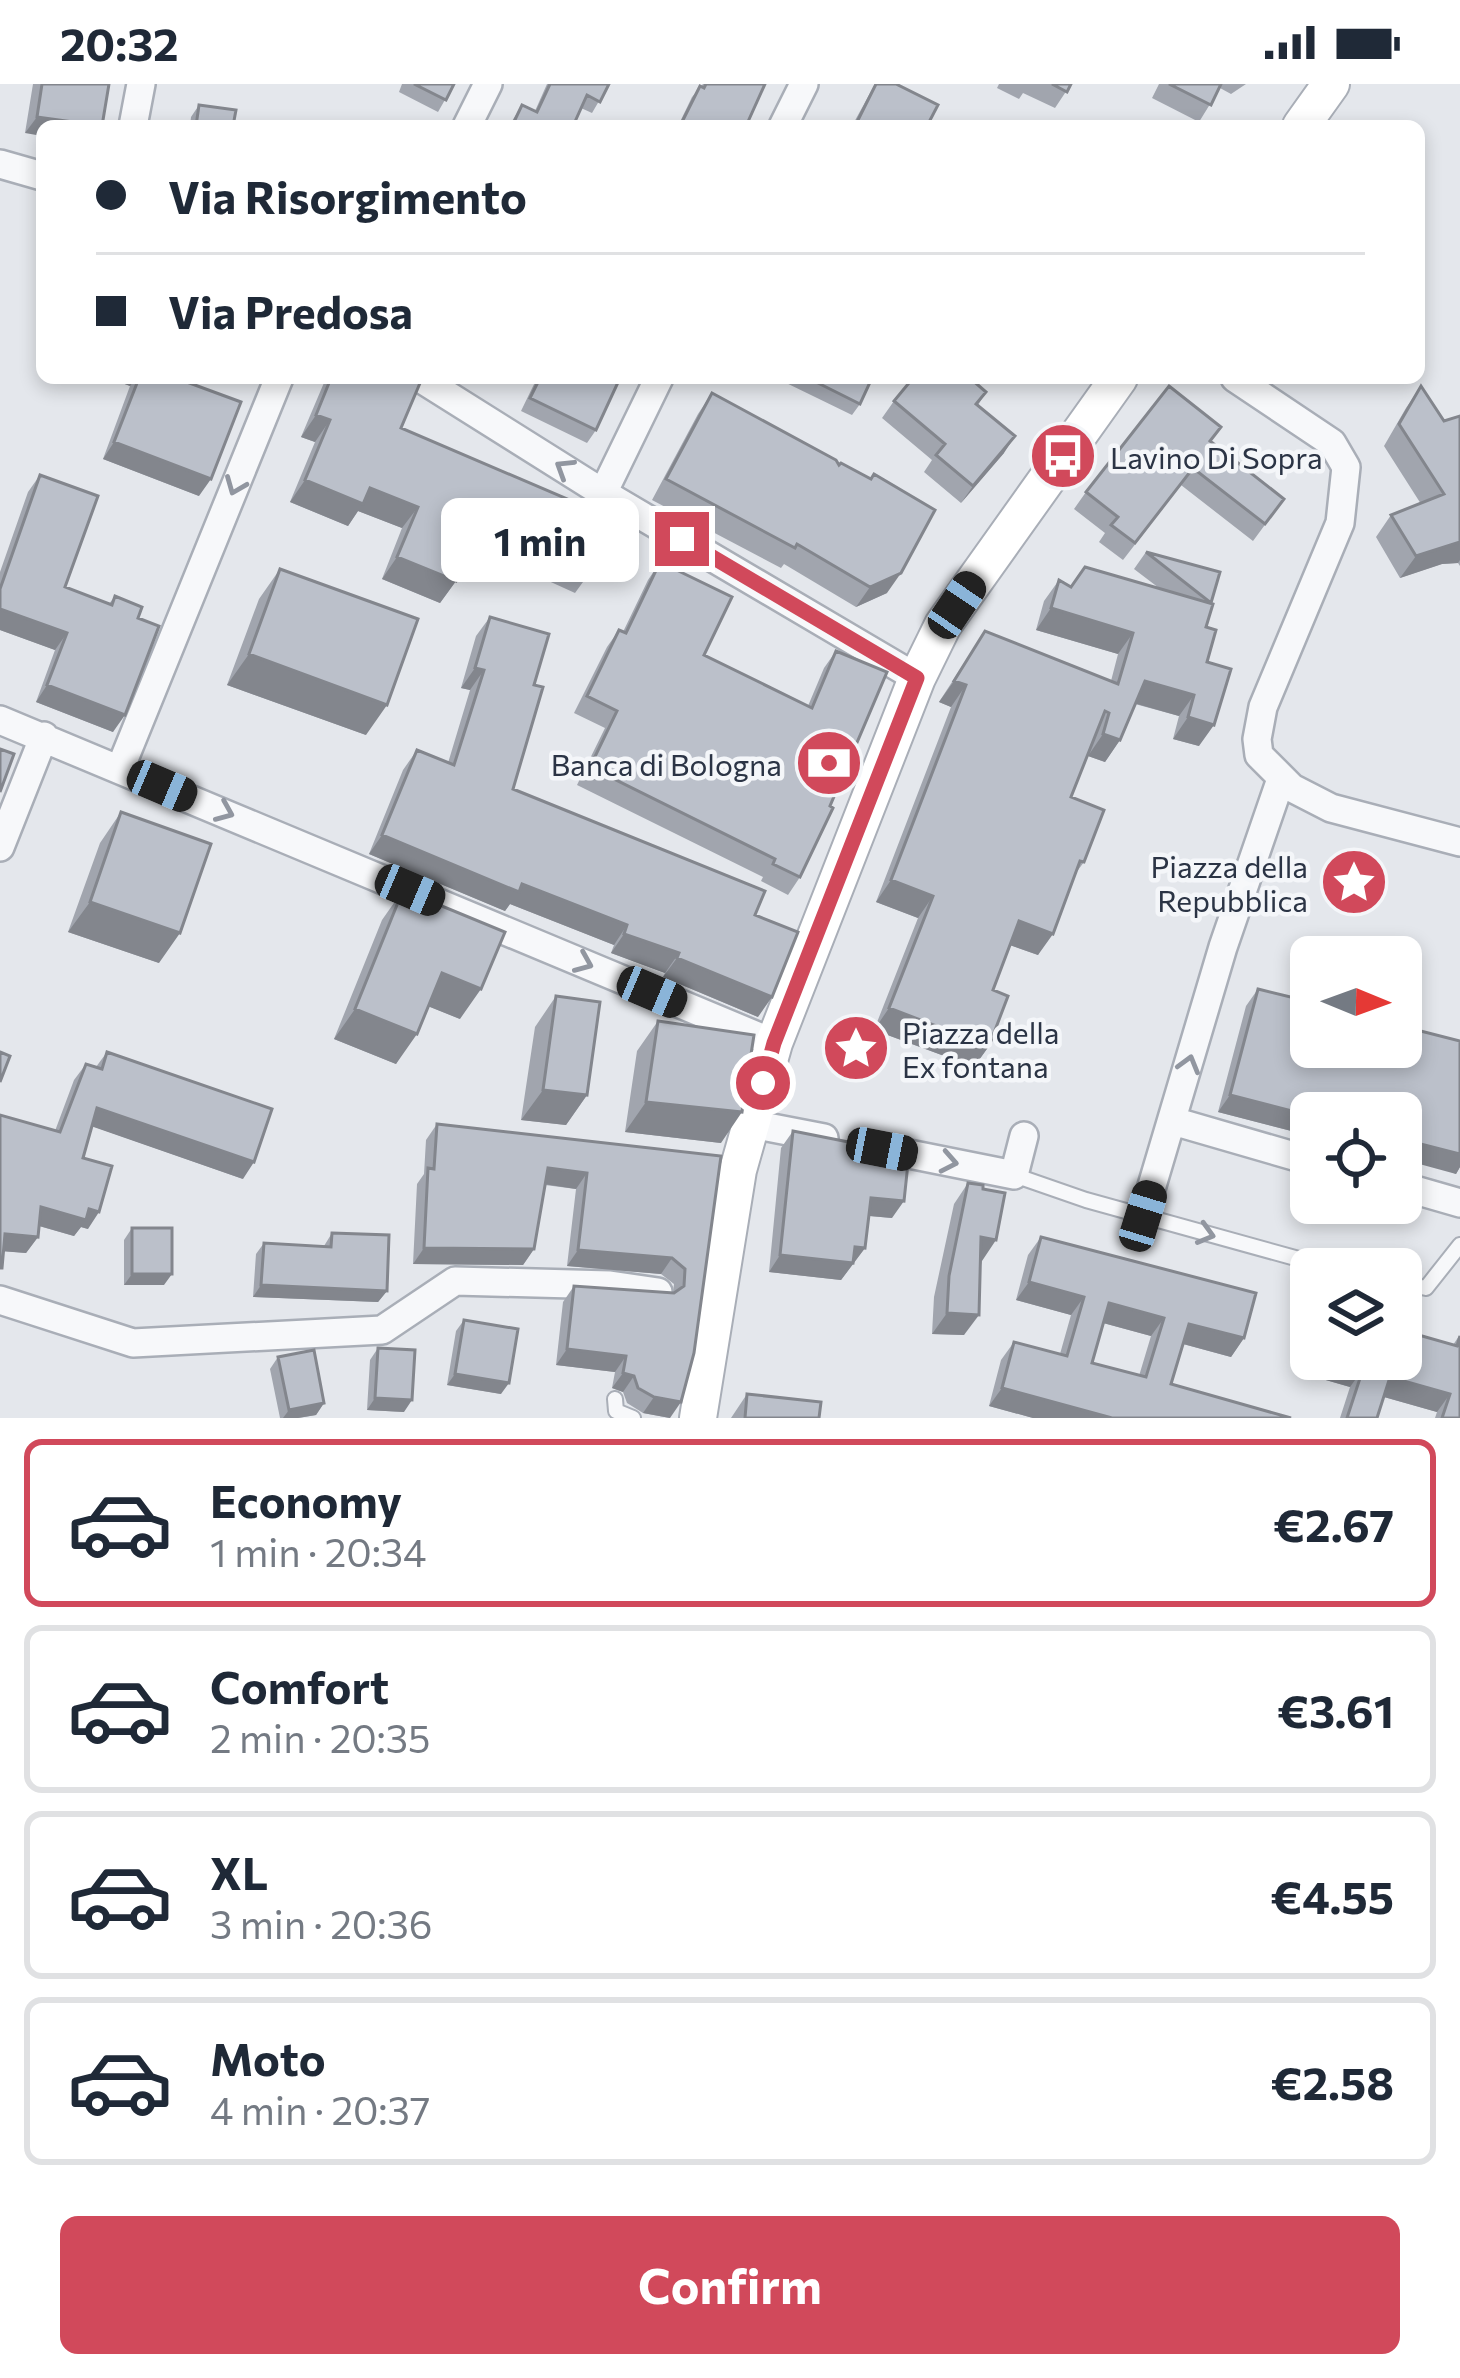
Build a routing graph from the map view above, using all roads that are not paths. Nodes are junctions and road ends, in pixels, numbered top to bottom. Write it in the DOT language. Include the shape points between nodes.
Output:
graph roads {
  1 [pos="141,84"];
  2 [pos="488,84"];
  3 [pos="804,84"];
  4 [pos="1331,84"];
  5 [pos="134,120"];
  6 [pos="470,120"];
  7 [pos="786,120"];
  8 [pos="1305,120"];
  9 [pos="0,164"];
  10 [pos="36,174"];
  11 [pos="277,384"];
  12 [pos="430,384"];
  13 [pos="656,384"];
  14 [pos="1115,384"];
  15 [pos="1244,384"];
  16 [pos="603,493"];
  17 [pos="917,678"];
  18 [pos="0,720"];
  19 [pos="44,736"];
  20 [pos="121,769"];
  21 [pos="1281,779"];
  22 [pos="1460,842"];
  23 [pos="0,848"];
  24 [pos="774,1043"];
  25 [pos="1173,1120"];
  26 [pos="752,1124"];
  27 [pos="1024,1136"];
  28 [pos="1290,1155"];
  29 [pos="1014,1175"];
  30 [pos="1422,1192"];
  31 [pos="1460,1203"];
  32 [pos="1143,1216"];
  33 [pos="1460,1245"];
  34 [pos="1290,1257"];
  35 [pos="1422,1287"];
  36 [pos="658,1292"];
  37 [pos="0,1300"];
  38 [pos="615,1399"];
  39 [pos="633,1418"];
  40 [pos="698,1418"];
  1 -- 5 [label="street"];
  2 -- 6 [label="street"];
  3 -- 7 [label="street"];
  4 -- 8 [label="main road"];
  9 -- 10 [label="street"];
  11 -- 20 [label="street, one-way"];
  16 -- 12 [label="street, one-way"];
  13 -- 16 [label="street"];
  14 -- 17 [label="main road" via="943,626"];
  15 -- 21 [label="street" via="1332,443 1346,467 1340,523 1263,706 1258,755"];
  16 -- 17 [label="street"];
  17 -- 24 [label="main road"];
  18 -- 19 [label="street"];
  19 -- 20 [label="street"];
  19 -- 23 [label="street"];
  20 -- 24 [label="street, one-way"];
  21 -- 22 [label="street" via="1331,808"];
  25 -- 21 [label="street, one-way"];
  24 -- 26 [label="main road"];
  25 -- 28 [label="street"];
  25 -- 32 [label="street"];
  26 -- 29 [label="street, one-way"];
  26 -- 40 [label="main road" via="706,1297"];
  27 -- 29 [label="street"];
  29 -- 32 [label="lane"];
  30 -- 31 [label="street"];
  32 -- 34 [label="lane, one-way"];
  33 -- 35 [label="lane"];
  36 -- 37 [label="street" via="454,1281 382,1330 133,1342"];
  38 -- 39 [label="lane" via="616,1412"];
}
